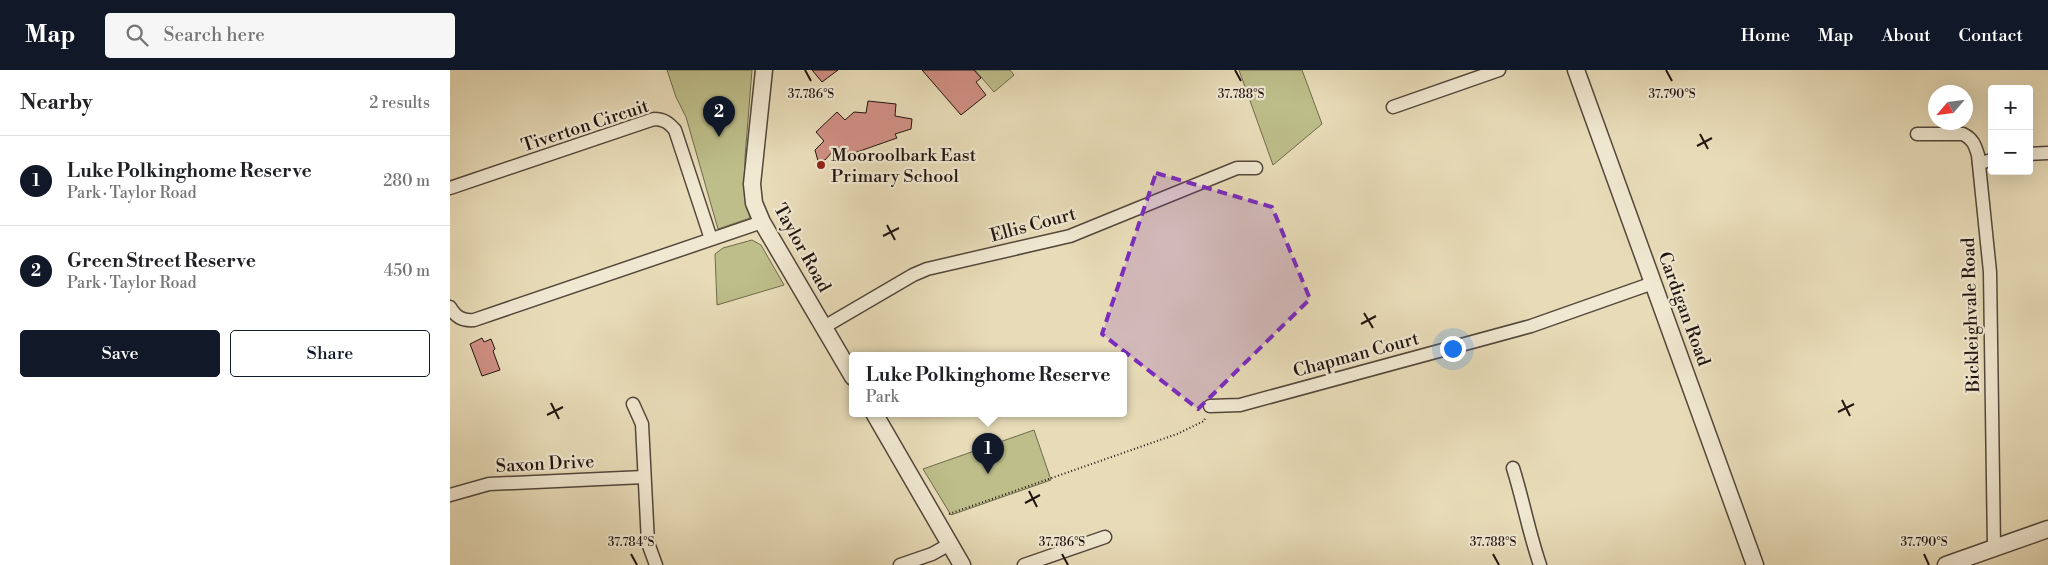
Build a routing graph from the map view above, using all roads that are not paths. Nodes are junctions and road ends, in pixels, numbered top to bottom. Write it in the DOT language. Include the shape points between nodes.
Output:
graph roads {
  1 [pos="764,70"];
  2 [pos="1499,70"];
  3 [pos="1576,70"];
  4 [pos="1393,107"];
  5 [pos="1917,134"];
  6 [pos="2048,153"];
  7 [pos="2033,154"];
  8 [pos="1986,162"];
  9 [pos="1256,168"];
  10 [pos="450,188"];
  11 [pos="762,222"];
  12 [pos="711,239"];
  13 [pos="1653,283"];
  14 [pos="450,307"];
  15 [pos="824,327"];
  16 [pos="849,370"];
  17 [pos="633,404"];
  18 [pos="1210,406"];
  19 [pos="876,417"];
  20 [pos="1513,468"];
  21 [pos="644,477"];
  22 [pos="450,496"];
  23 [pos="2048,529"];
  24 [pos="1105,537"];
  25 [pos="950,544"];
  26 [pos="1994,548"];
  27 [pos="1755,564"];
  28 [pos="656,565"];
  29 [pos="900,565"];
  30 [pos="962,565"];
  31 [pos="1024,565"];
  32 [pos="1540,565"];
  33 [pos="1946,565"];
  1 -- 11 [label="street, Taylor Road" via="752,184 754,203"];
  2 -- 4 [label="street"];
  3 -- 13 [label="street, Cardigan Road"];
  5 -- 8 [label="street, Bickleighvale Road" via="1963,134 1970,137"];
  6 -- 7 [label="street"];
  8 -- 26 [label="street, Bickleighvale Road"];
  9 -- 15 [label="street, Ellis Court" via="1237,168 1070,236 927,269"];
  10 -- 12 [label="street, Tiverton Circuit" via="662,119 675,130"];
  11 -- 12 [label="street"];
  11 -- 15 [label="street, Taylor Road"];
  12 -- 14 [label="street" via="474,320 459,318"];
  13 -- 18 [label="street, Chapman Court" via="1522,328 1240,404"];
  13 -- 27 [label="street, Cardigan Road"];
  15 -- 16 [label="street, Taylor Road"];
  17 -- 21 [label="street" via="642,424"];
  19 -- 25 [label="street"];
  20 -- 32 [label="street"];
  21 -- 22 [label="street, Saxon Drive" via="488,484"];
  21 -- 28 [label="street" via="648,542"];
  23 -- 26 [label="street"];
  24 -- 31 [label="street"];
  25 -- 29 [label="street"];
  25 -- 30 [label="street"];
  26 -- 33 [label="street"];
}
